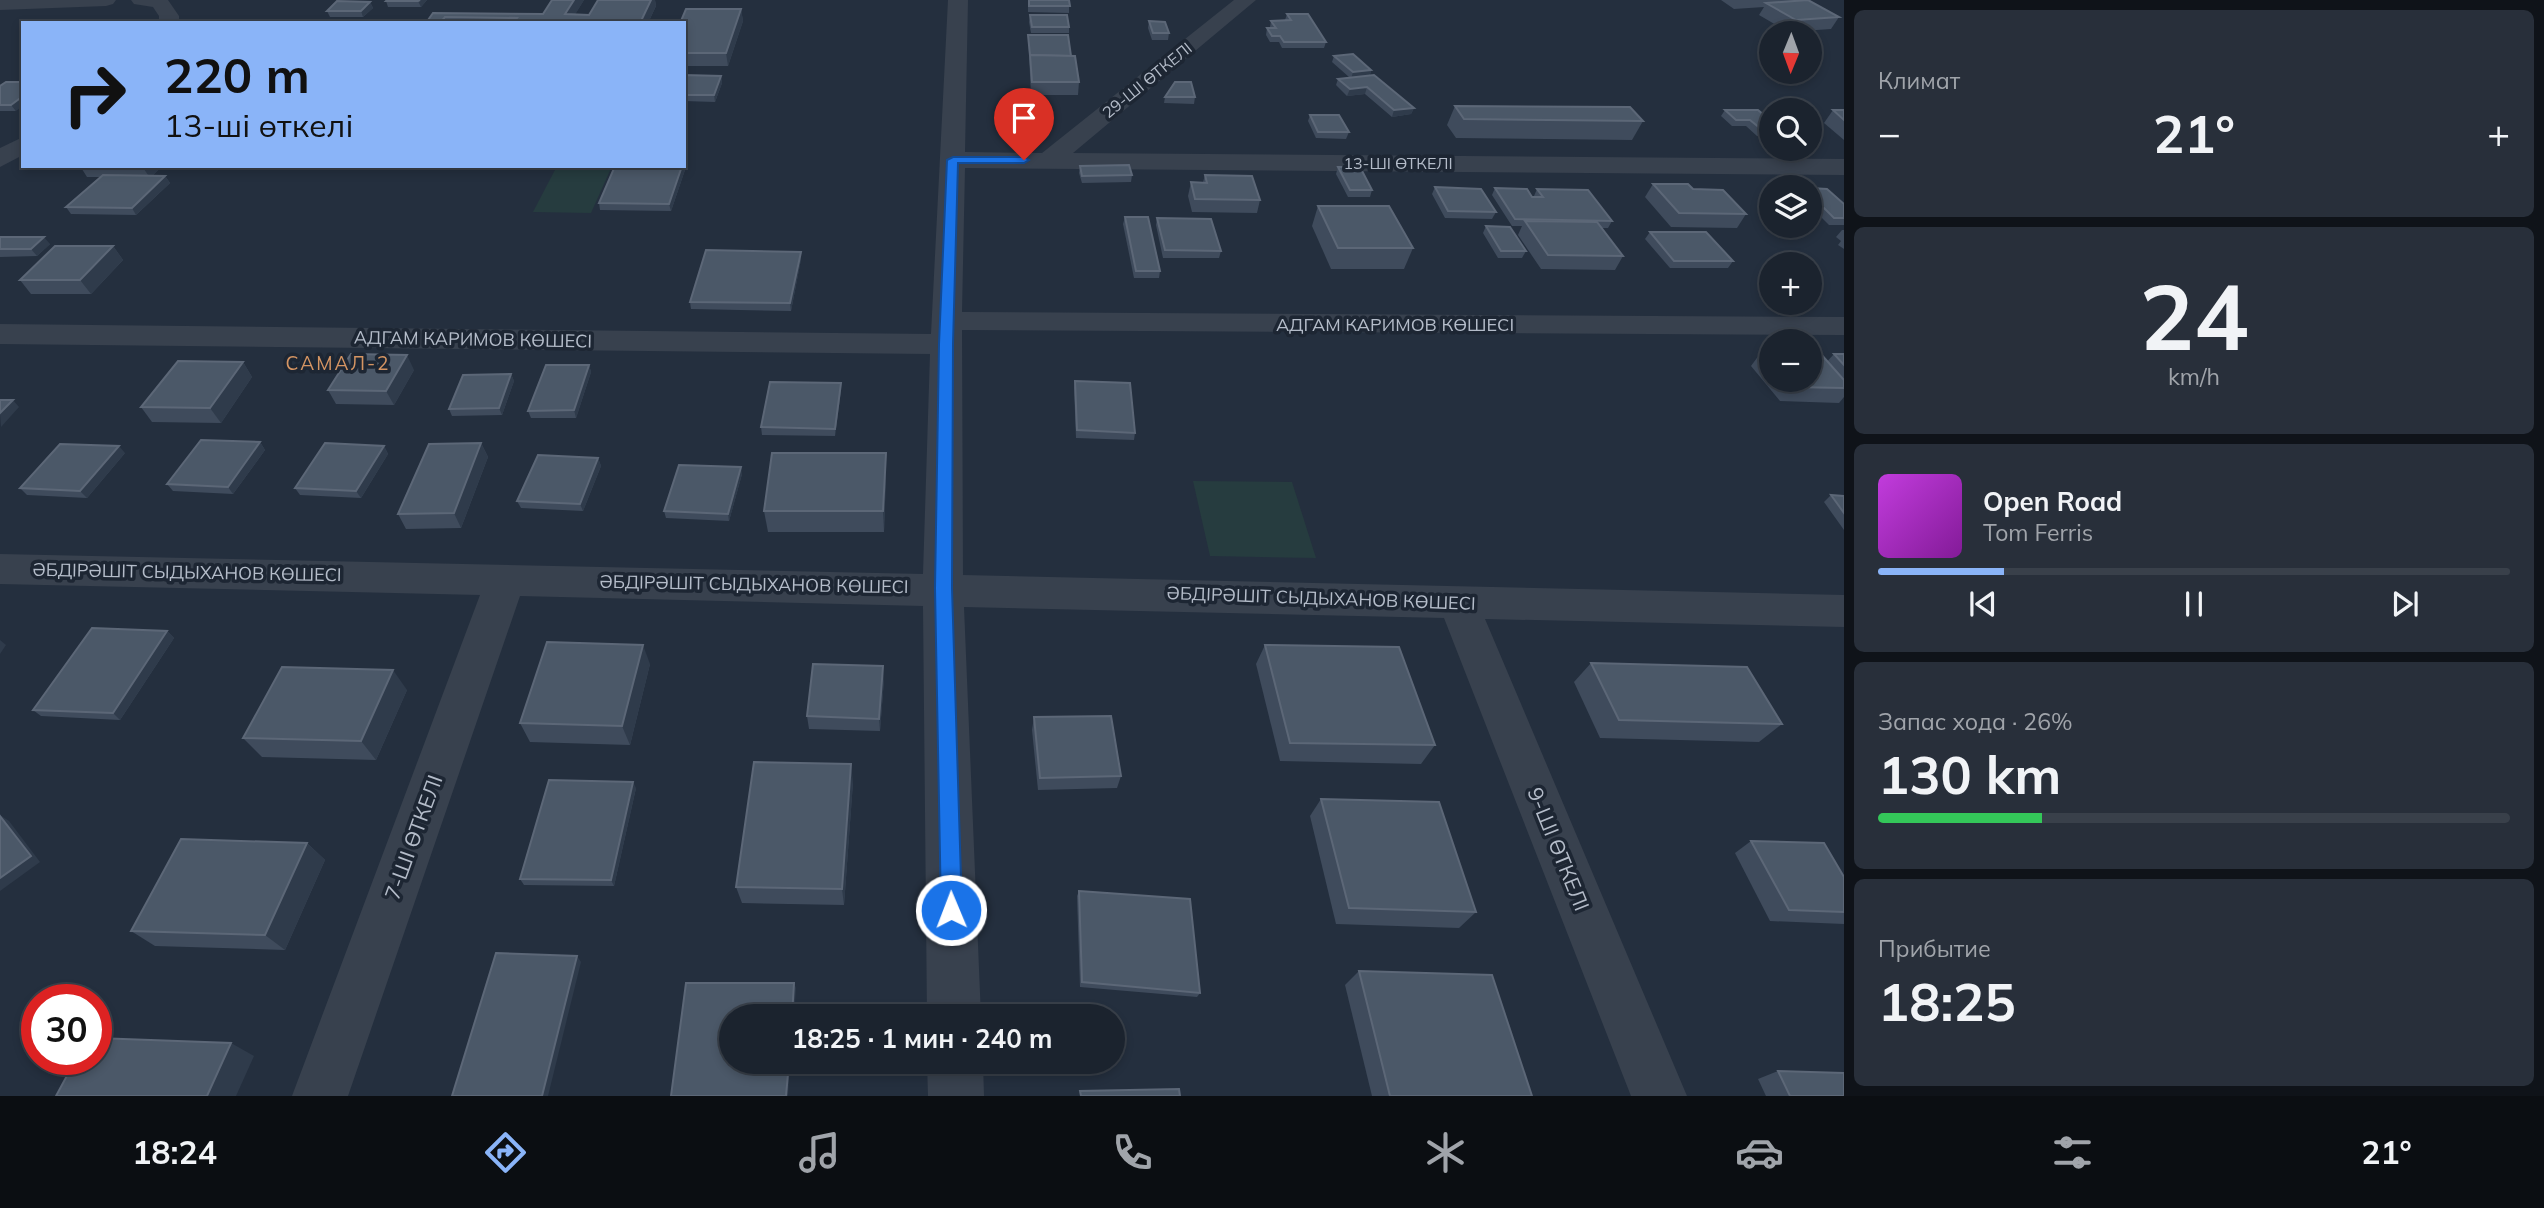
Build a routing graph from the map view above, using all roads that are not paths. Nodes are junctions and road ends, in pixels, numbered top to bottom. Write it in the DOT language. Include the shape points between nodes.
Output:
graph roads {
  1 [pos="106,0"];
  2 [pos="958,0"];
  3 [pos="1246,0"];
  4 [pos="150,1"];
  5 [pos="0,4"];
  6 [pos="169,21"];
  7 [pos="21,145"];
  8 [pos="0,159"];
  9 [pos="953,160"];
  10 [pos="1048,160"];
  11 [pos="1844,167"];
  12 [pos="1844,326"];
  13 [pos="946,333"];
  14 [pos="0,334"];
  15 [pos="0,569"];
  16 [pos="506,579"];
  17 [pos="943,588"];
  18 [pos="1458,602"];
  19 [pos="1844,611"];
  20 [pos="954,1004"];
  21 [pos="955,1074"];
  22 [pos="320,1096"];
  23 [pos="956,1096"];
  24 [pos="1659,1096"];
  1 -- 5 [label="street"];
  2 -- 9 [label="street"];
  3 -- 10 [label="street, 29-ШІ ӨТКЕЛІ"];
  4 -- 6 [label="street"];
  7 -- 8 [label="street"];
  9 -- 10 [label="street, 13-ШІ ӨТКЕЛІ"];
  9 -- 13 [label="street"];
  10 -- 11 [label="street, 13-ШІ ӨТКЕЛІ"];
  12 -- 13 [label="street, АДГАМ КАРИМОВ КӨШЕСІ"];
  13 -- 14 [label="street, АДГАМ КАРИМОВ КӨШЕСІ"];
  13 -- 17 [label="street"];
  15 -- 16 [label="street, ӘБДІРӘШІТ СЫДЫХАНОВ КӨШЕСІ"];
  16 -- 17 [label="street, ӘБДІРӘШІТ СЫДЫХАНОВ КӨШЕСІ"];
  16 -- 22 [label="street, 7-ШІ ӨТКЕЛІ"];
  17 -- 18 [label="street, ӘБДІРӘШІТ СЫДЫХАНОВ КӨШЕСІ"];
  17 -- 20 [label="street"];
  18 -- 19 [label="street, ӘБДІРӘШІТ СЫДЫХАНОВ КӨШЕСІ"];
  18 -- 24 [label="street, 9-ШІ ӨТКЕЛІ"];
  21 -- 23 [label="street"];
}
